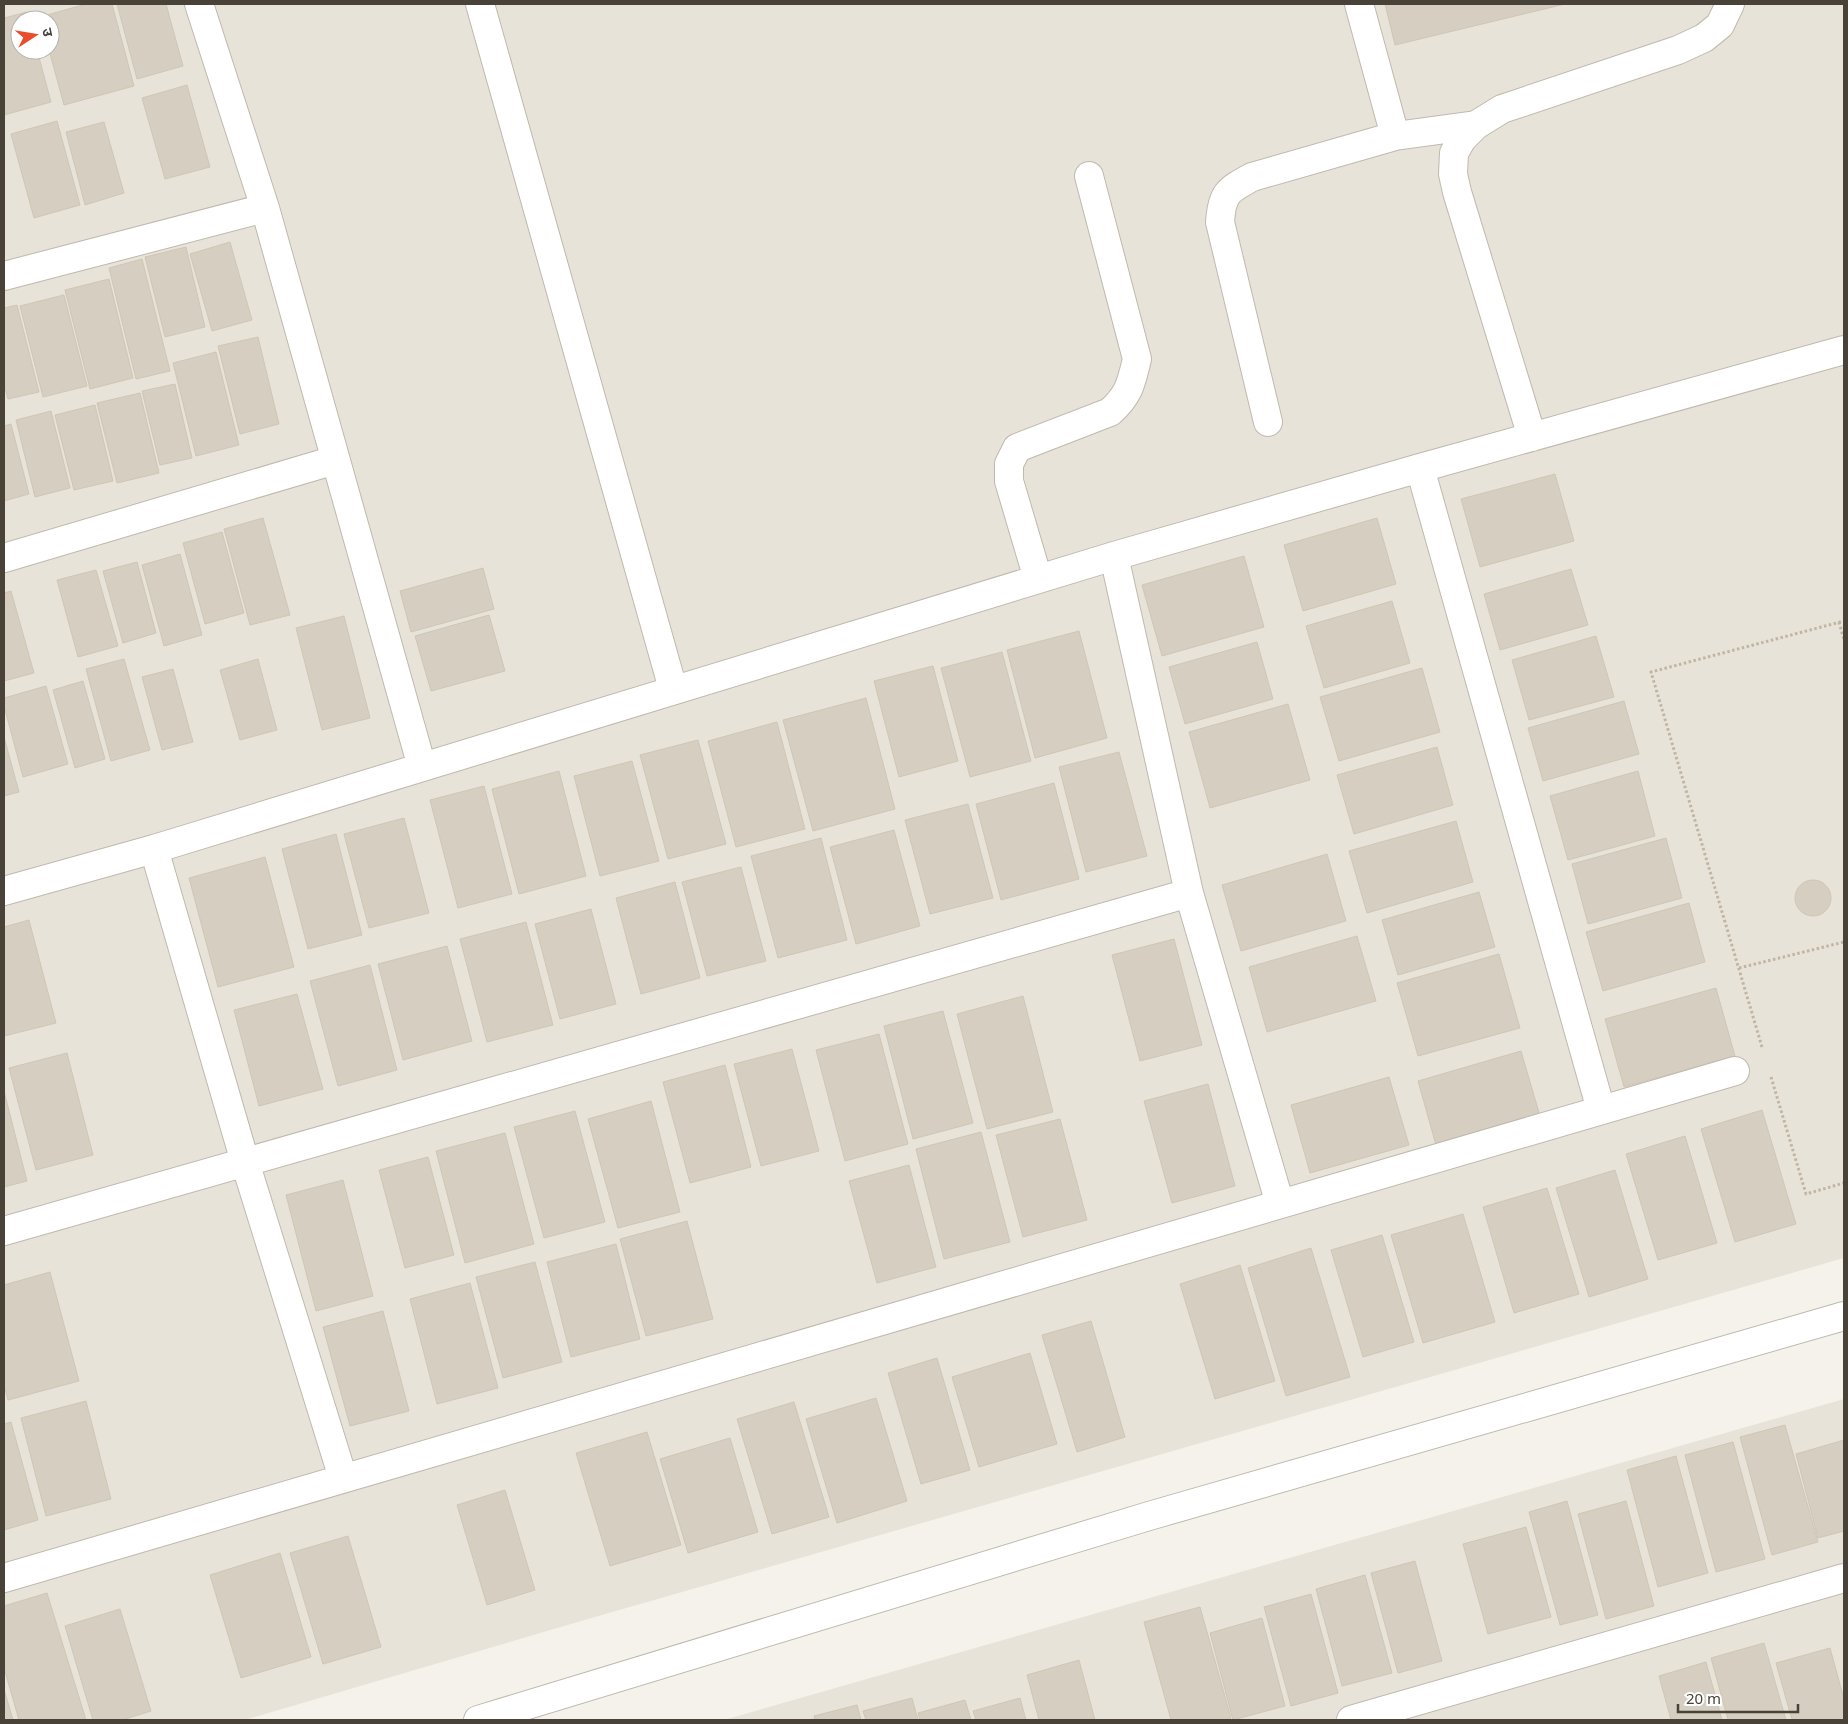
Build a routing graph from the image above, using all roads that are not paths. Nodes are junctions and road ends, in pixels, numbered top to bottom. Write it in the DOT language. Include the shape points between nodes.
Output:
graph roads {
  1 [pos="199,4"];
  2 [pos="480,4"];
  3 [pos="1359,4"];
  4 [pos="1730,4"];
  5 [pos="1476,125"];
  6 [pos="1395,136"];
  7 [pos="1090,176"];
  8 [pos="264,208"];
  9 [pos="4,276"];
  10 [pos="1844,350"];
  11 [pos="1268,422"];
  12 [pos="1532,437"];
  13 [pos="334,460"];
  14 [pos="1420,468"];
  15 [pos="1114,556"];
  16 [pos="4,558"];
  17 [pos="1038,579"];
  18 [pos="673,689"];
  19 [pos="422,767"];
  20 [pos="154,849"];
  21 [pos="4,891"];
  22 [pos="1189,893"];
  23 [pos="1735,1070"];
  24 [pos="1601,1110"];
  25 [pos="245,1162"];
  26 [pos="1280,1204"];
  27 [pos="4,1231"];
  28 [pos="1844,1316"];
  29 [pos="343,1478"];
  30 [pos="4,1578"];
  31 [pos="1844,1578"];
  32 [pos="478,1720"];
  33 [pos="1351,1720"];
  1 -- 8 [label="street"];
  2 -- 18 [label="street"];
  3 -- 6 [label="street"];
  4 -- 5 [label="street" via="1720,25 1704,38 1678,50 1502,109"];
  5 -- 6 [label="street"];
  5 -- 12 [label="street" via="1462,139 1454,154 1453,174"];
  6 -- 11 [label="street" via="1252,177 1232,188 1221,203 1220,222"];
  7 -- 17 [label="street" via="1137,359 1130,387 1110,412 1016,448 1009,464 1008,481"];
  8 -- 9 [label="street"];
  8 -- 13 [label="street"];
  10 -- 12 [label="street"];
  12 -- 14 [label="street"];
  13 -- 16 [label="street"];
  13 -- 19 [label="street"];
  14 -- 15 [label="street"];
  14 -- 24 [label="street"];
  15 -- 17 [label="street"];
  15 -- 22 [label="street"];
  17 -- 18 [label="street"];
  18 -- 19 [label="street"];
  19 -- 20 [label="street"];
  20 -- 21 [label="street"];
  20 -- 25 [label="street"];
  22 -- 25 [label="street"];
  22 -- 26 [label="street"];
  23 -- 24 [label="street"];
  24 -- 26 [label="street"];
  25 -- 27 [label="street"];
  25 -- 29 [label="street"];
  26 -- 29 [label="street"];
  28 -- 32 [label="street" via="1149,1516"];
  29 -- 30 [label="street"];
  31 -- 33 [label="street"];
}
